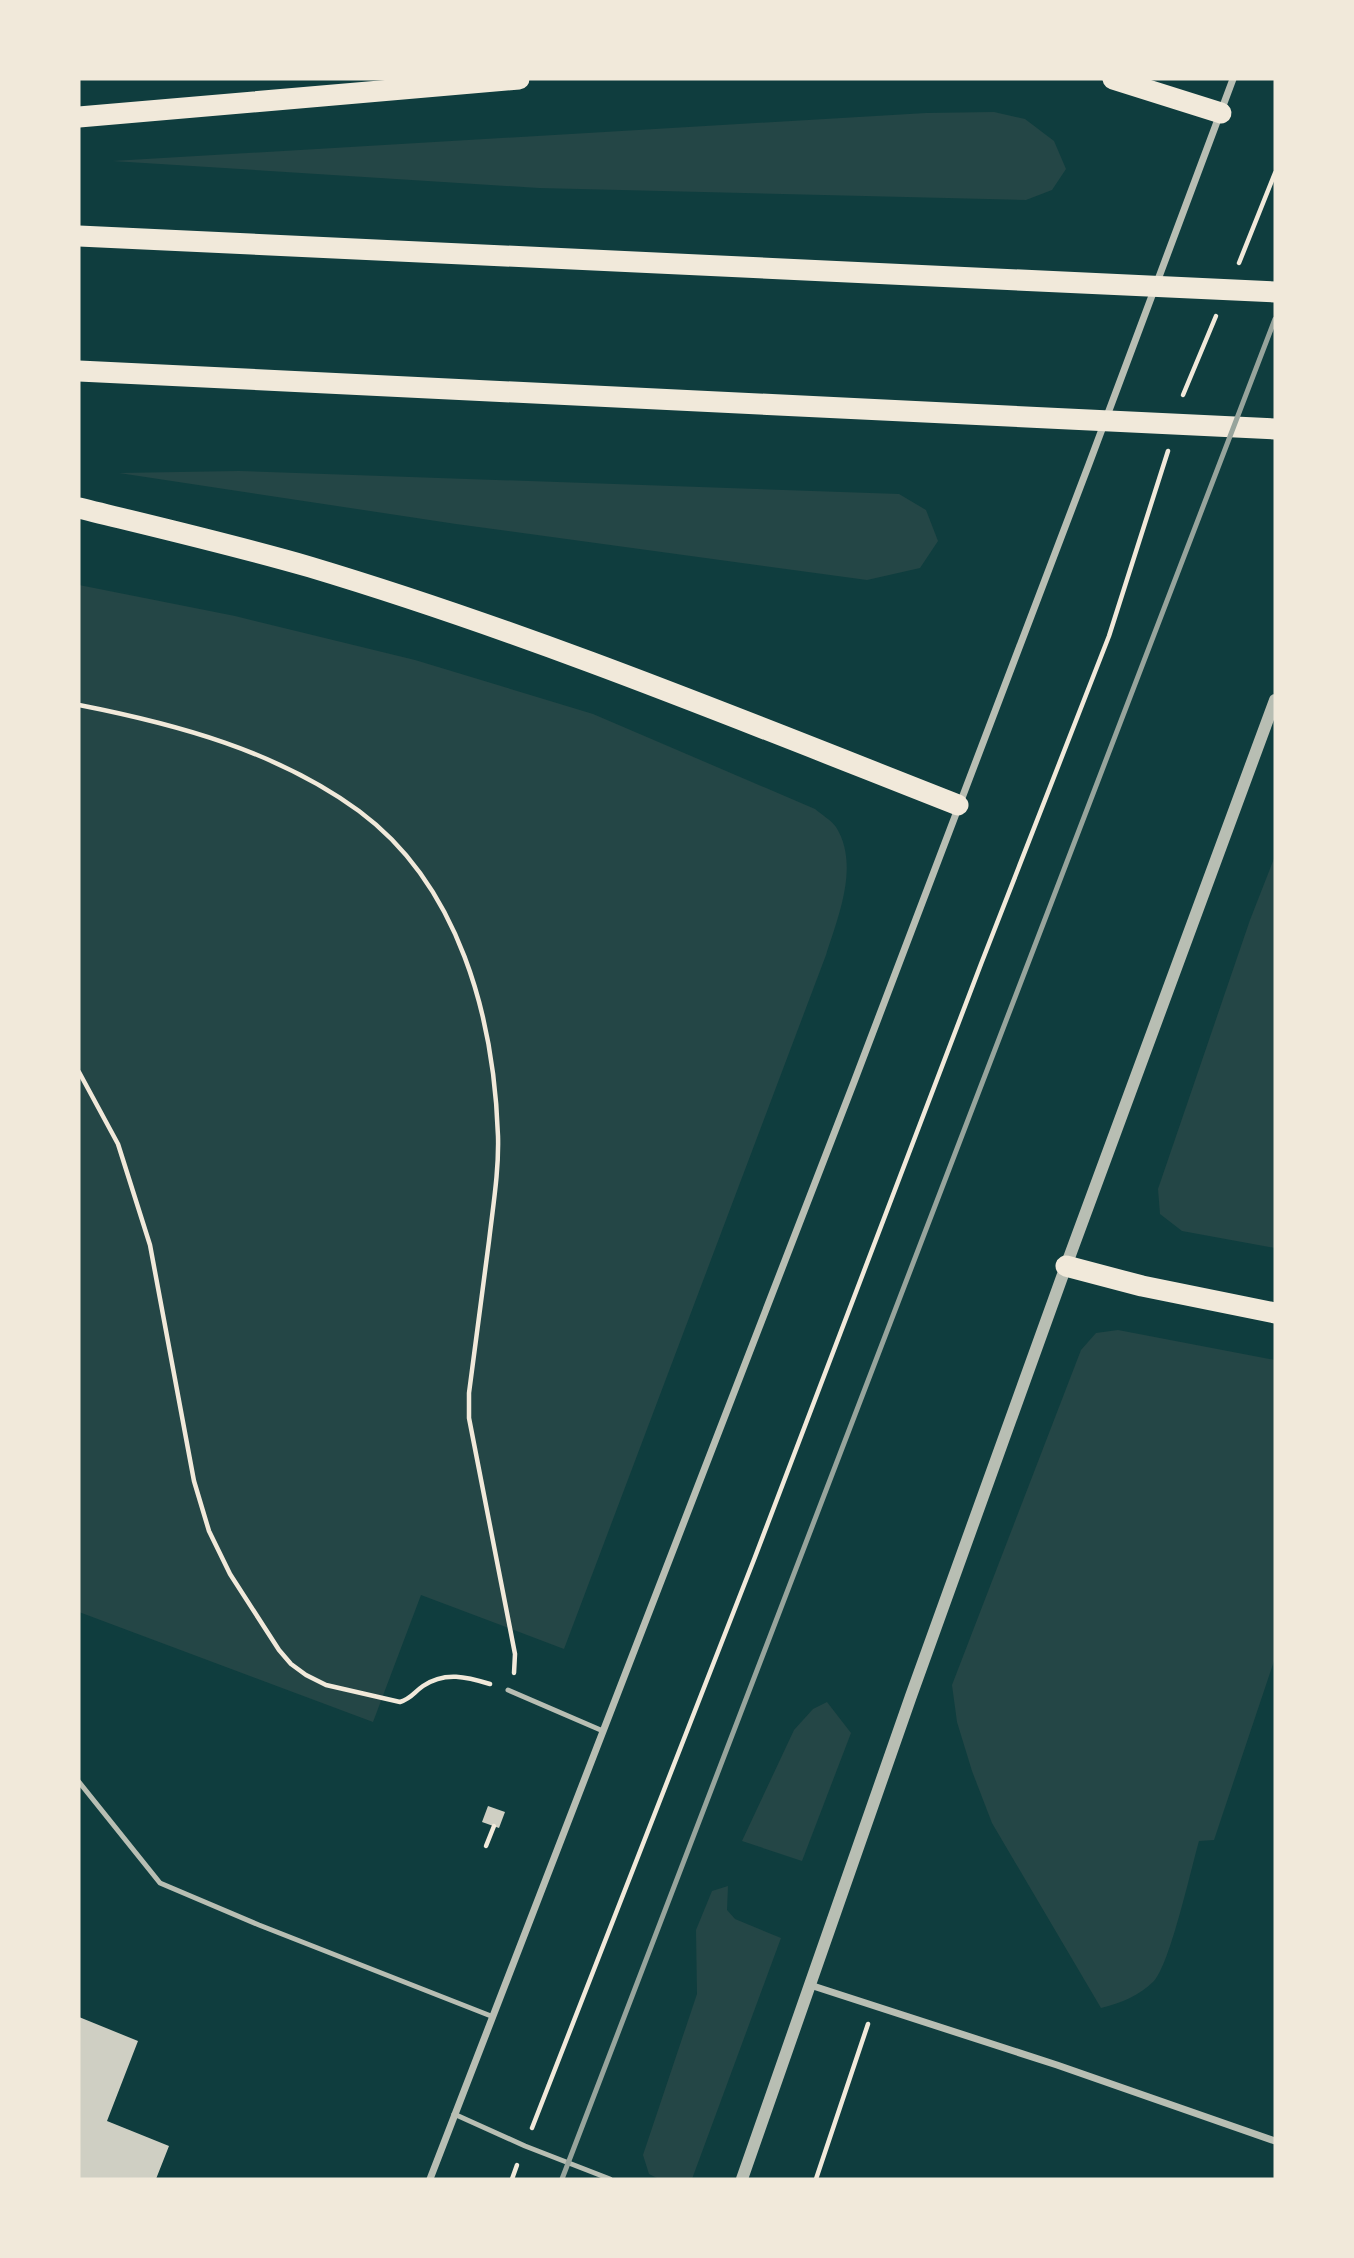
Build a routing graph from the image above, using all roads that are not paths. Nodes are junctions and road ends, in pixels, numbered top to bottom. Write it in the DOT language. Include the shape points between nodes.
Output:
graph roads {
  1 [pos="519,79"];
  2 [pos="1113,79"];
  3 [pos="1233,79"];
  4 [pos="1221,113"];
  5 [pos="79,117"];
  6 [pos="79,236"];
  7 [pos="1275,292"];
  8 [pos="79,371"];
  9 [pos="1275,429"];
  10 [pos="79,508"];
  11 [pos="1275,700"];
  12 [pos="958,805"];
  13 [pos="1066,1266"];
  14 [pos="1275,1313"];
  15 [pos="508,1690"];
  16 [pos="603,1731"];
  17 [pos="79,1782"];
  18 [pos="809,1985"];
  19 [pos="491,2017"];
  20 [pos="454,2114"];
  21 [pos="1275,2141"];
  22 [pos="430,2179"];
  23 [pos="610,2179"];
  24 [pos="742,2179"];
  1 -- 5 [label="highway"];
  2 -- 4 [label="highway"];
  3 -- 4 [label="street"];
  4 -- 12 [label="street"];
  6 -- 7 [label="highway"];
  8 -- 9 [label="highway"];
  10 -- 12 [label="highway" via="260,553 408,599 698,703"];
  11 -- 13 [label="street"];
  12 -- 16 [label="street"];
  13 -- 14 [label="highway"];
  13 -- 18 [label="street"];
  15 -- 16 [label="lane"];
  16 -- 19 [label="street"];
  17 -- 19 [label="lane" via="160,1883"];
  18 -- 21 [label="street" via="1083,2073"];
  18 -- 24 [label="street"];
  19 -- 20 [label="street"];
  20 -- 22 [label="street"];
  20 -- 23 [label="lane"];
}
